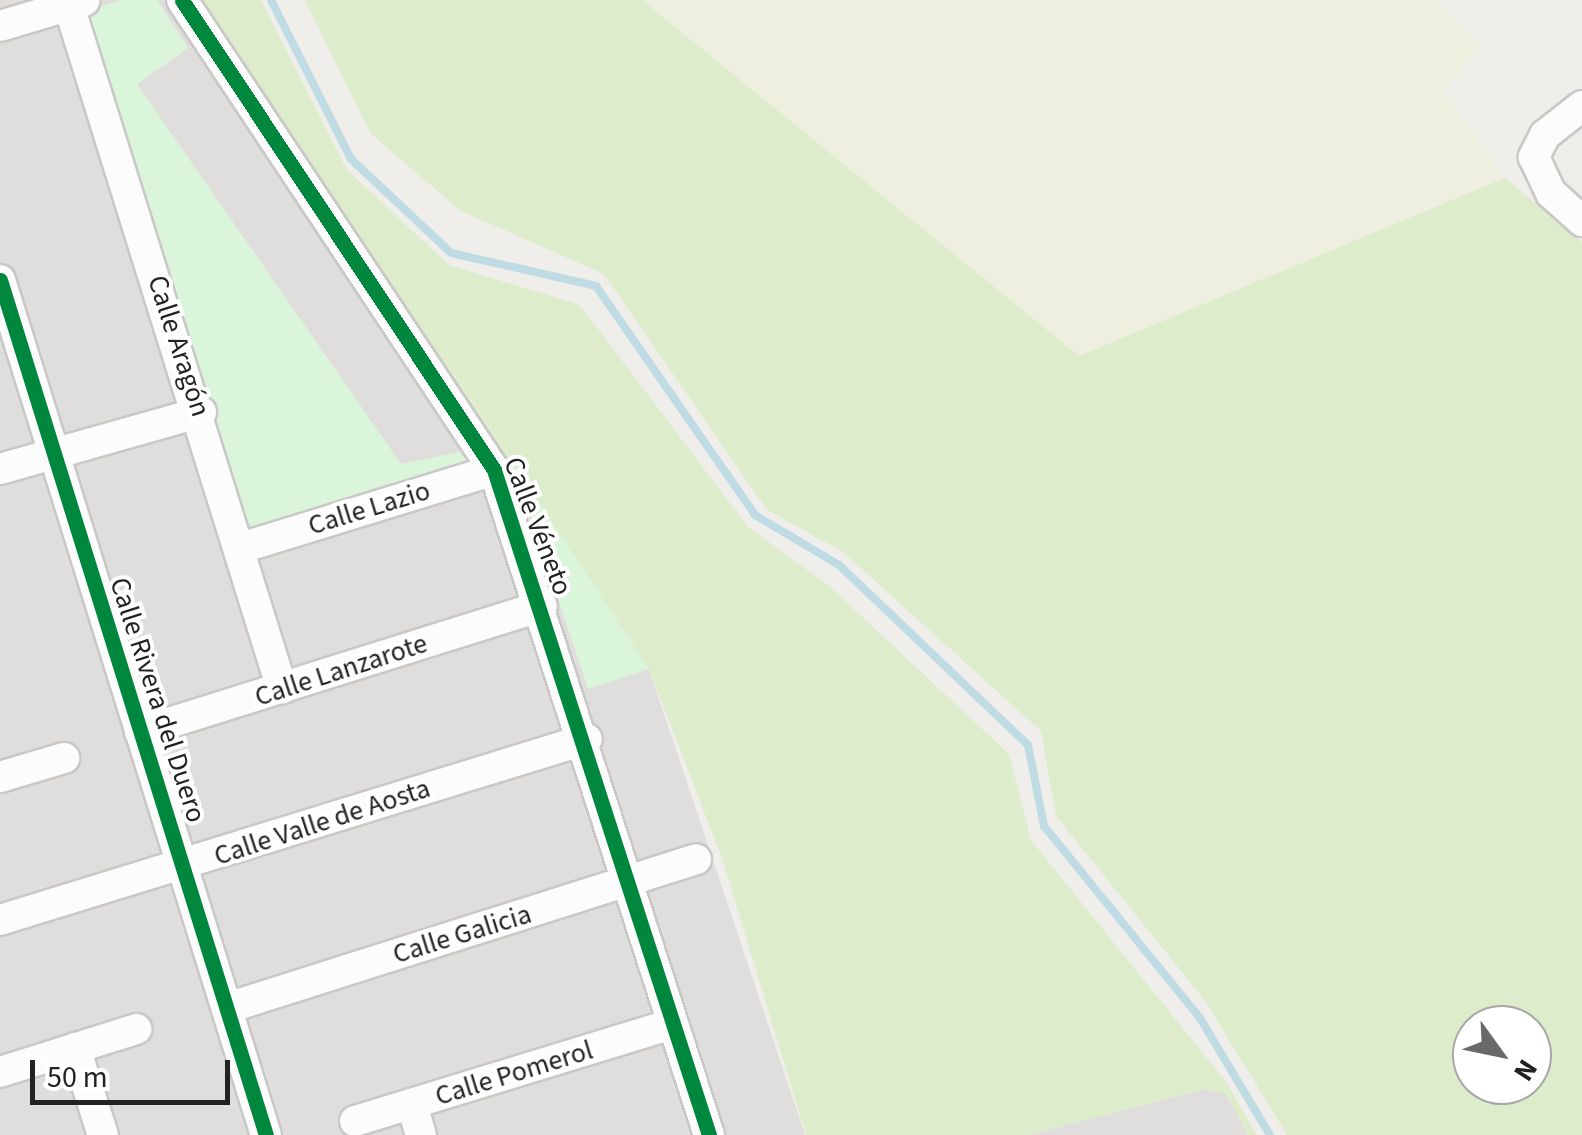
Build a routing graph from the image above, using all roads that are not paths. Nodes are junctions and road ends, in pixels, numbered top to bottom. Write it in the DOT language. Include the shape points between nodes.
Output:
graph roads {
  1 [pos="182,0"];
  2 [pos="78,3"];
  3 [pos="0,26"];
  4 [pos="1582,106"];
  5 [pos="1582,221"];
  6 [pos="0,280"];
  7 [pos="6,320"];
  8 [pos="201,412"];
  9 [pos="53,452"];
  10 [pos="0,469"];
  11 [pos="494,470"];
  12 [pos="244,547"];
  13 [pos="542,606"];
  14 [pos="282,689"];
  15 [pos="140,732"];
  16 [pos="586,739"];
  17 [pos="64,758"];
  18 [pos="0,778"];
  19 [pos="696,858"];
  20 [pos="186,866"];
  21 [pos="633,881"];
  22 [pos="0,920"];
  23 [pos="226,1008"];
  24 [pos="674,1024"];
  25 [pos="136,1029"];
  26 [pos="74,1048"];
  27 [pos="0,1072"];
  28 [pos="412,1104"];
  29 [pos="356,1121"];
  30 [pos="103,1135"];
  31 [pos="266,1135"];
  32 [pos="421,1135"];
  33 [pos="708,1135"];
  1 -- 11 [label="street, Calle Véneto"];
  2 -- 3 [label="street"];
  2 -- 8 [label="street, Calle Aragón"];
  4 -- 5 [label="street" via="1545,135 1534,158 1551,193"];
  6 -- 7 [label="street, Calle Rivera del Duero"];
  7 -- 9 [label="street, Calle Rivera del Duero"];
  8 -- 9 [label="street"];
  8 -- 12 [label="street, Calle Aragón"];
  9 -- 10 [label="street"];
  9 -- 15 [label="street, Calle Rivera del Duero"];
  11 -- 12 [label="street, Calle Lazio"];
  11 -- 13 [label="street, Calle Véneto"];
  12 -- 14 [label="street, Calle Aragón"];
  13 -- 14 [label="street, Calle Lanzarote"];
  13 -- 16 [label="street, Calle Véneto"];
  14 -- 15 [label="street, Calle Lanzarote"];
  15 -- 20 [label="street, Calle Rivera del Duero"];
  16 -- 20 [label="street, Calle Valle de Aosta"];
  16 -- 21 [label="street, Calle Véneto"];
  17 -- 18 [label="street"];
  19 -- 21 [label="street, Calle Galicia"];
  20 -- 22 [label="street, Calle Valle de Aosta"];
  20 -- 23 [label="street, Calle Rivera del Duero"];
  21 -- 23 [label="street, Calle Galicia"];
  21 -- 24 [label="street, Calle Véneto"];
  23 -- 31 [label="street, Calle Rivera del Duero"];
  24 -- 28 [label="street, Calle Pomerol"];
  24 -- 33 [label="street, Calle Véneto"];
  25 -- 26 [label="street"];
  26 -- 27 [label="street"];
  26 -- 30 [label="street"];
  28 -- 29 [label="street, Calle Pomerol"];
  28 -- 32 [label="street"];
}
